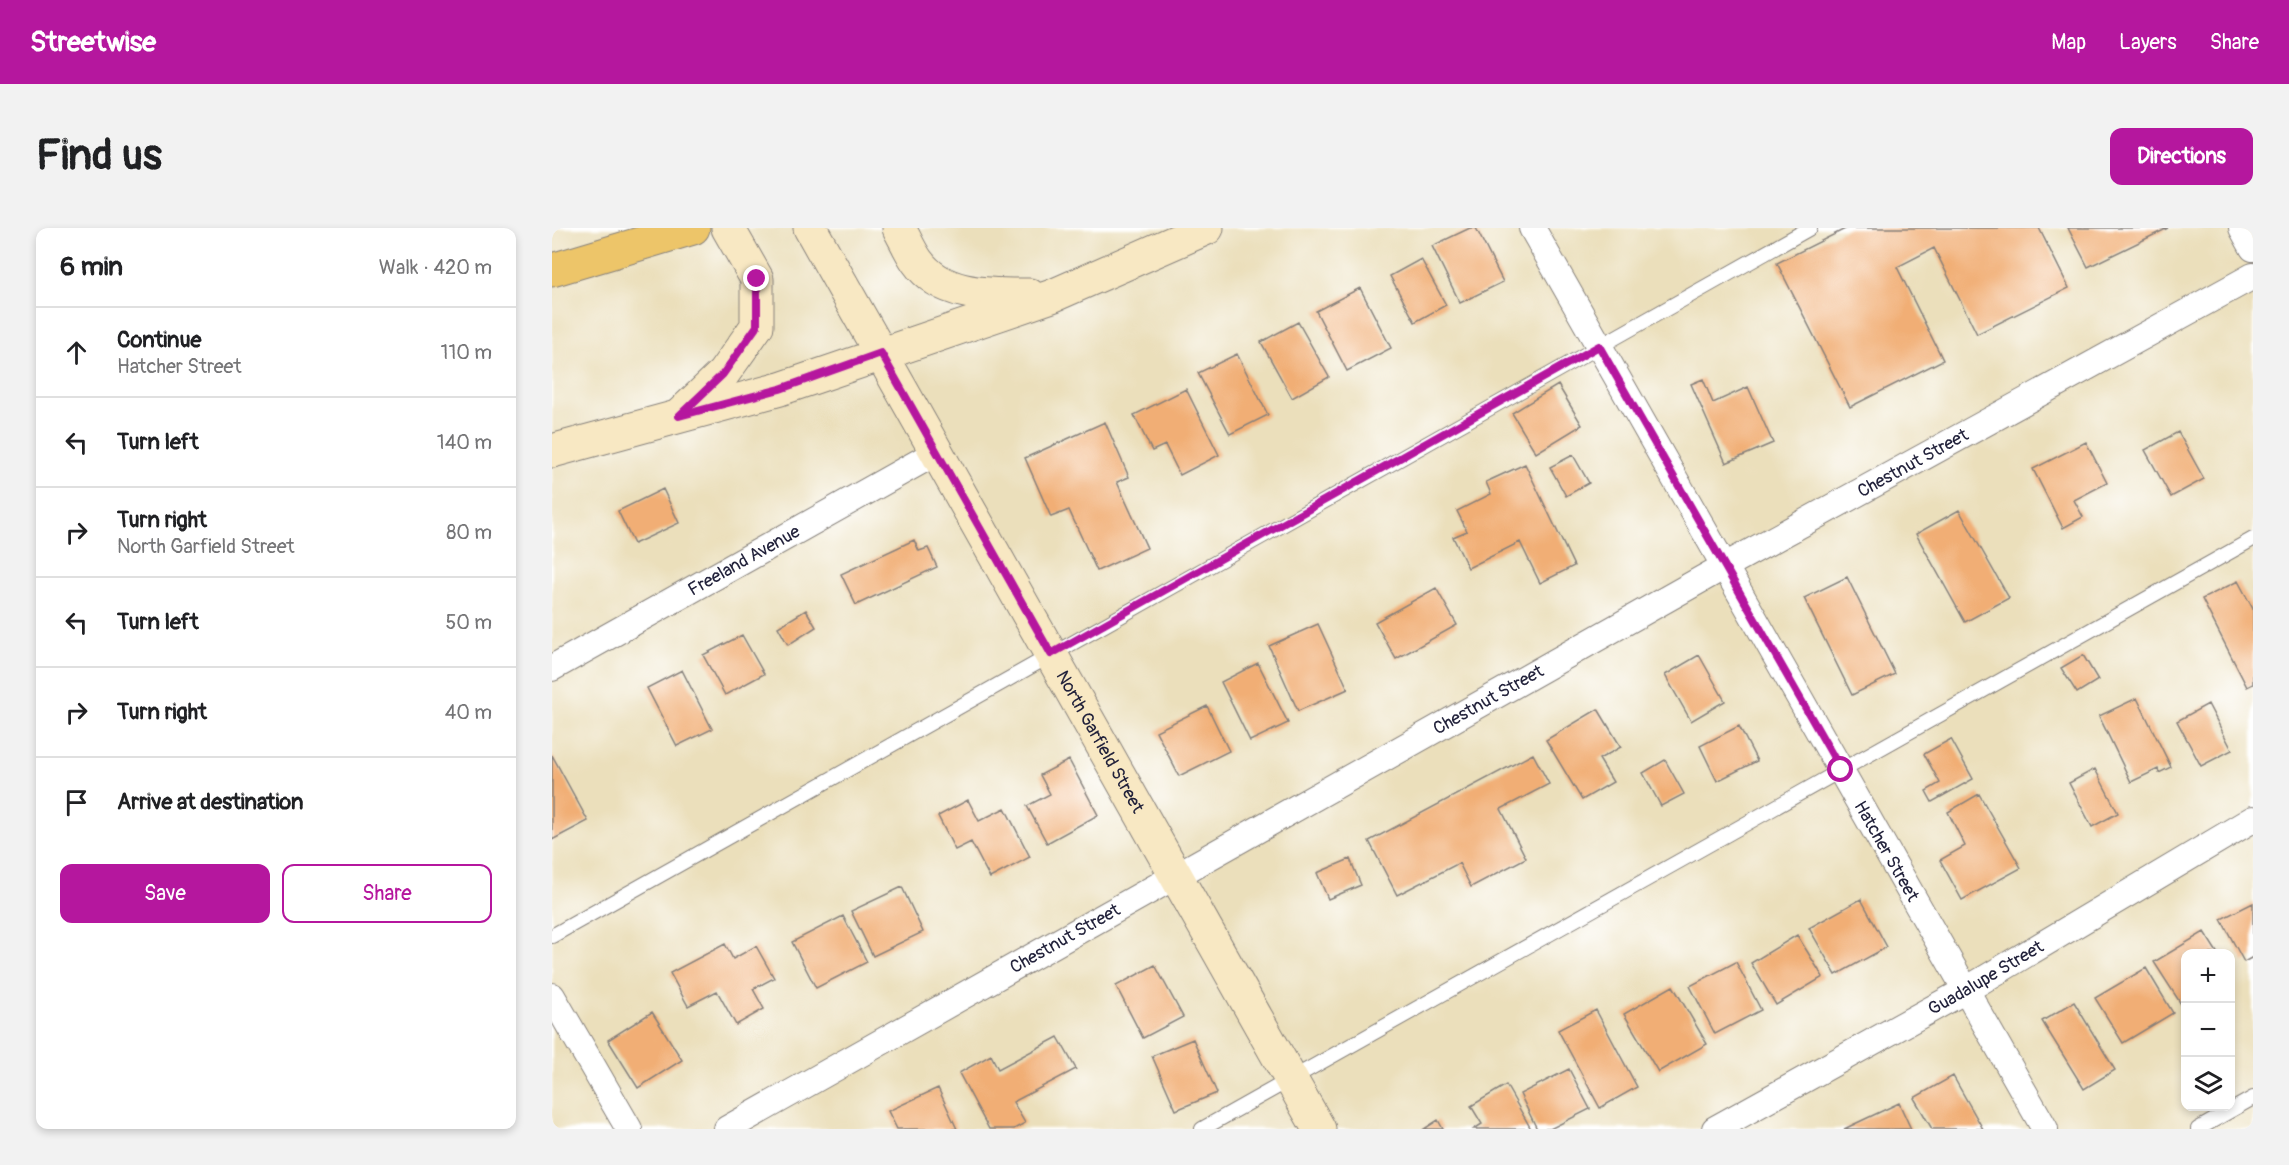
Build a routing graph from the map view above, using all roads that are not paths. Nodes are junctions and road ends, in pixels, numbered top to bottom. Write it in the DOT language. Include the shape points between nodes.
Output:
graph roads {
  1 [pos="693,228"];
  2 [pos="728,228"];
  3 [pos="810,228"];
  4 [pos="899,228"];
  5 [pos="1208,228"];
  6 [pos="1532,228"];
  7 [pos="1810,228"];
  8 [pos="2242,228"];
  9 [pos="2253,248"];
  10 [pos="552,270"];
  11 [pos="2253,276"];
  12 [pos="1052,296"];
  13 [pos="1599,346"];
  14 [pos="881,353"];
  15 [pos="679,416"];
  16 [pos="552,452"];
  17 [pos="937,452"];
  18 [pos="2253,538"];
  19 [pos="1725,566"];
  20 [pos="1051,654"];
  21 [pos="552,668"];
  22 [pos="1841,770"];
  23 [pos="2253,819"];
  24 [pos="1177,877"];
  25 [pos="552,936"];
  26 [pos="1966,990"];
  27 [pos="552,996"];
  28 [pos="1291,1079"];
  29 [pos="2253,1098"];
  30 [pos="628,1129"];
  31 [pos="727,1129"];
  32 [pos="1202,1129"];
  33 [pos="1319,1129"];
  34 [pos="1715,1129"];
  35 [pos="2045,1129"];
  36 [pos="2198,1129"];
  1 -- 10 [label="highway"];
  2 -- 15 [label="main road" via="757,279 757,326 723,374"];
  3 -- 14 [label="main road, North Garfield Street"];
  4 -- 12 [label="main road" via="918,263 948,288 986,295"];
  5 -- 12 [label="main road"];
  6 -- 13 [label="street, Hatcher Street"];
  7 -- 13 [label="lane"];
  8 -- 9 [label="street"];
  11 -- 19 [label="street, Chestnut Street"];
  12 -- 14 [label="main road"];
  13 -- 19 [label="street, Hatcher Street"];
  13 -- 20 [label="lane"];
  14 -- 15 [label="main road" via="780,389"];
  14 -- 17 [label="main road, North Garfield Street"];
  15 -- 16 [label="main road"];
  17 -- 20 [label="main road, North Garfield Street"];
  17 -- 21 [label="street, Freeland Avenue"];
  18 -- 22 [label="lane"];
  19 -- 22 [label="street, Hatcher Street"];
  19 -- 24 [label="street, Chestnut Street"];
  20 -- 24 [label="main road, North Garfield Street"];
  20 -- 25 [label="lane"];
  22 -- 26 [label="street, Hatcher Street"];
  22 -- 28 [label="lane"];
  23 -- 26 [label="street, Guadalupe Street"];
  24 -- 28 [label="main road, North Garfield Street"];
  24 -- 31 [label="street, Chestnut Street"];
  26 -- 34 [label="street, Guadalupe Street"];
  26 -- 35 [label="street, Hatcher Street"];
  27 -- 30 [label="street"];
  28 -- 32 [label="lane"];
  28 -- 33 [label="main road, North Garfield Street"];
  29 -- 36 [label="lane"];
}
